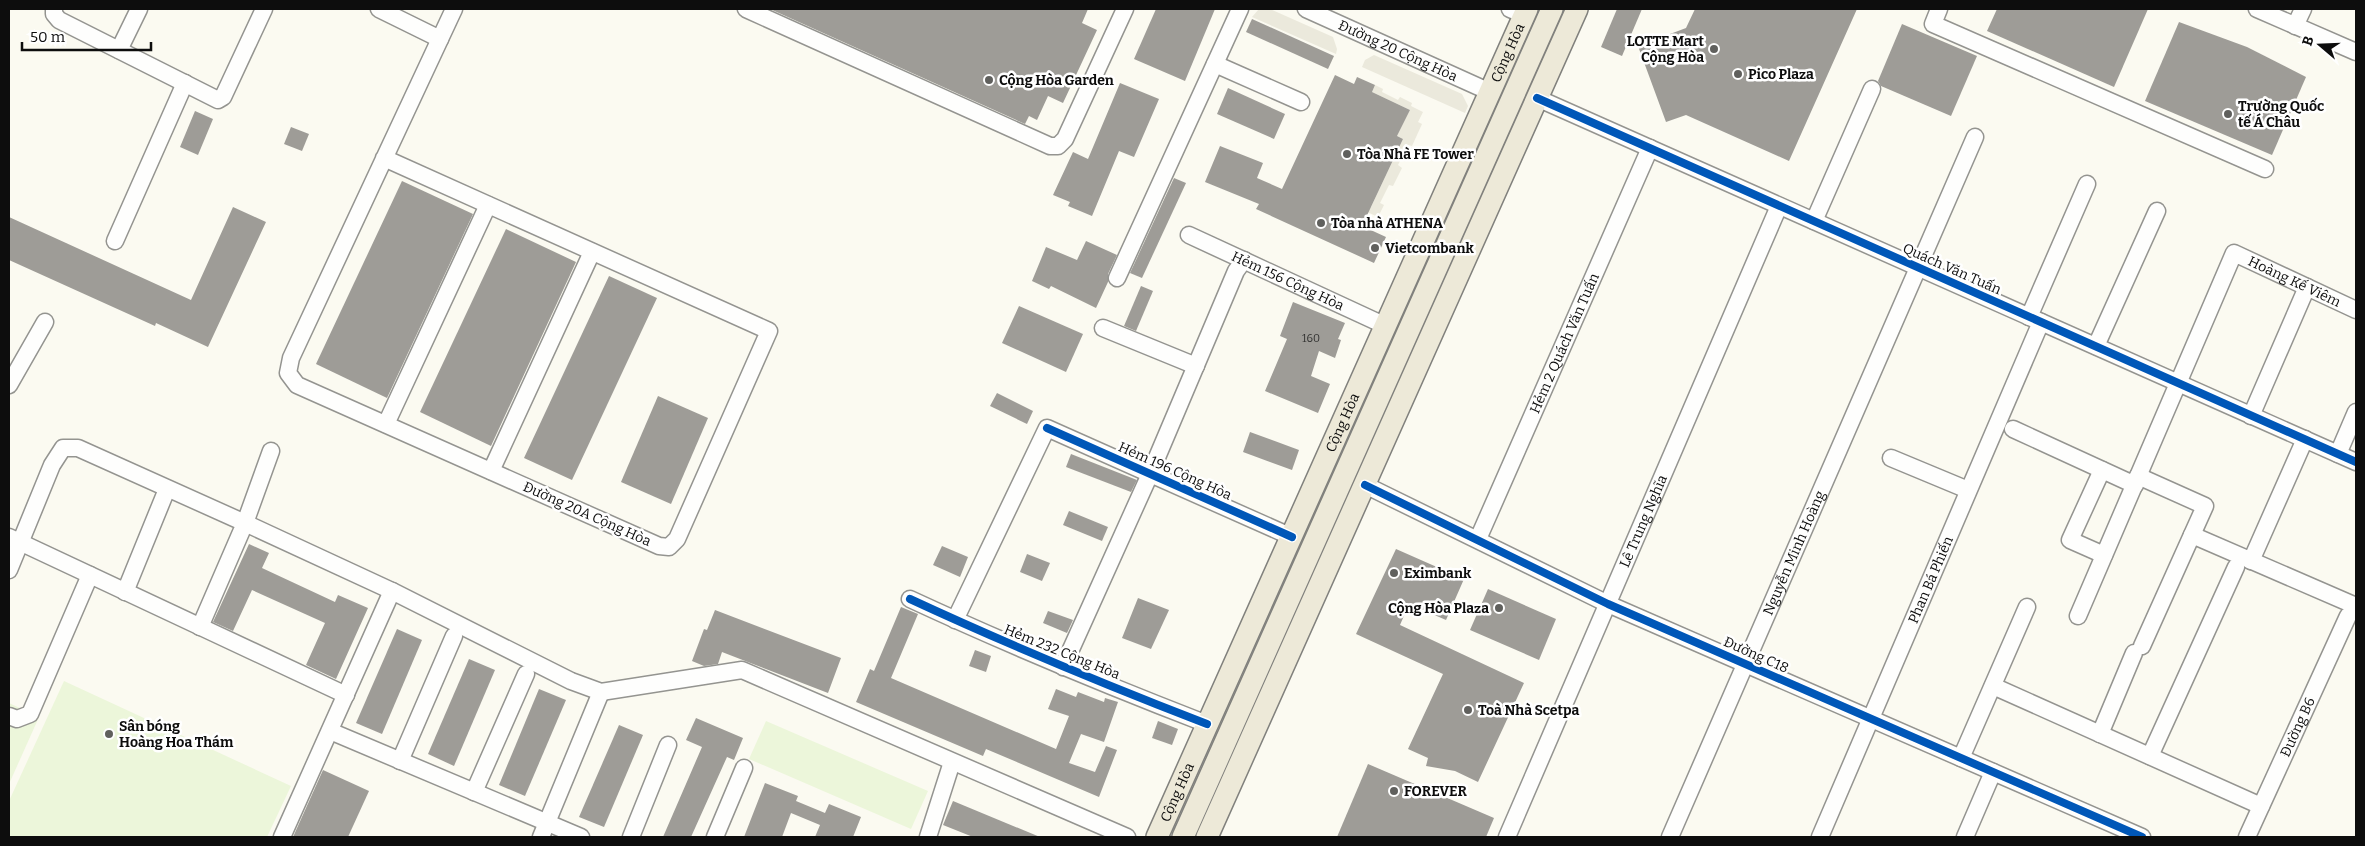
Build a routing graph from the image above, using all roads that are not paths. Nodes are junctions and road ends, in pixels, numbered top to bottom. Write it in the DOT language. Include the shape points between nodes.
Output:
graph roads {
  1 [pos="54,9"];
  2 [pos="139,9"];
  3 [pos="264,9"];
  4 [pos="379,9"];
  5 [pos="454,9"];
  6 [pos="746,9"];
  7 [pos="1125,9"];
  8 [pos="1240,9"];
  9 [pos="1306,9"];
  10 [pos="1552,9"];
  11 [pos="1577,9"];
  12 [pos="1939,9"];
  13 [pos="2257,9"];
  14 [pos="2303,9"];
  15 [pos="1520,11"];
  16 [pos="2295,26"];
  17 [pos="440,39"];
  18 [pos="119,50"];
  19 [pos="2356,52"];
  20 [pos="1215,64"];
  21 [pos="185,83"];
  22 [pos="1872,89"];
  23 [pos="1490,92"];
  24 [pos="1537,98"];
  25 [pos="1301,102"];
  26 [pos="1975,137"];
  27 [pos="1650,148"];
  28 [pos="384,158"];
  29 [pos="2265,169"];
  30 [pos="2086,184"];
  31 [pos="488,205"];
  32 [pos="1779,206"];
  33 [pos="2157,211"];
  34 [pos="1814,221"];
  35 [pos="1189,235"];
  36 [pos="115,242"];
  37 [pos="592,252"];
  38 [pos="1244,260"];
  39 [pos="1918,267"];
  40 [pos="1117,278"];
  41 [pos="2307,287"];
  42 [pos="2356,310"];
  43 [pos="2035,319"];
  44 [pos="45,322"];
  45 [pos="1386,326"];
  46 [pos="1103,328"];
  47 [pos="2096,346"];
  48 [pos="1196,366"];
  49 [pos="2179,383"];
  50 [pos="9,385"];
  51 [pos="2356,412"];
  52 [pos="2251,416"];
  53 [pos="386,424"];
  54 [pos="2013,429"];
  55 [pos="2304,439"];
  56 [pos="271,451"];
  57 [pos="2338,454"];
  58 [pos="1891,458"];
  59 [pos="2356,462"];
  60 [pos="2102,470"];
  61 [pos="491,471"];
  62 [pos="1150,474"];
  63 [pos="2137,480"];
  64 [pos="1364,485"];
  65 [pos="167,489"];
  66 [pos="1968,490"];
  67 [pos="245,523"];
  68 [pos="2192,535"];
  69 [pos="1292,537"];
  70 [pos="1478,539"];
  71 [pos="15,540"];
  72 [pos="2104,555"];
  73 [pos="2251,561"];
  74 [pos="2236,567"];
  75 [pos="9,570"];
  76 [pos="90,576"];
  77 [pos="392,591"];
  78 [pos="125,592"];
  79 [pos="910,599"];
  80 [pos="1608,604"];
  81 [pos="2353,605"];
  82 [pos="2027,607"];
  83 [pos="2078,616"];
  84 [pos="954,620"];
  85 [pos="200,627"];
  86 [pos="454,636"];
  87 [pos="1746,664"];
  88 [pos="1063,667"];
  89 [pos="526,674"];
  90 [pos="1993,686"];
  91 [pos="601,692"];
  92 [pos="346,695"];
  93 [pos="9,716"];
  94 [pos="1870,719"];
  95 [pos="1207,724"];
  96 [pos="330,731"];
  97 [pos="2100,734"];
  98 [pos="668,745"];
  99 [pos="2150,756"];
  100 [pos="1961,758"];
  101 [pos="400,761"];
  102 [pos="952,762"];
  103 [pos="744,768"];
  104 [pos="1992,772"];
  105 [pos="474,792"];
  106 [pos="2262,806"];
  107 [pos="544,830"];
  108 [pos="2115,832"];
  109 [pos="282,837"];
  110 [pos="581,837"];
  111 [pos="632,837"];
  112 [pos="715,837"];
  113 [pos="928,837"];
  114 [pos="1127,837"];
  115 [pos="1157,837"];
  116 [pos="1183,837"];
  117 [pos="1207,837"];
  118 [pos="1507,837"];
  119 [pos="1670,837"];
  120 [pos="1820,837"];
  121 [pos="1966,837"];
  122 [pos="2142,837"];
  123 [pos="2247,837"];
  1 -- 18 [label="street" via="59,20"];
  2 -- 18 [label="street"];
  3 -- 21 [label="street" via="223,97 218,100"];
  4 -- 17 [label="street"];
  5 -- 17 [label="street, Đường 20A Cộng Hòa"];
  6 -- 7 [label="street" via="1050,146 1058,146 1066,139"];
  8 -- 20 [label="street"];
  9 -- 23 [label="street, Đường 20 Cộng Hòa"];
  10 -- 116 [label="main road, Cộng Hòa"];
  11 -- 24 [label="main road"];
  12 -- 29 [label="street" via="1933,24"];
  13 -- 16 [label="street"];
  14 -- 16 [label="street"];
  15 -- 23 [label="main road, Cộng Hòa"];
  16 -- 19 [label="street"];
  17 -- 28 [label="street, Đường 20A Cộng Hòa"];
  18 -- 21 [label="street"];
  20 -- 25 [label="street"];
  20 -- 40 [label="street"];
  21 -- 36 [label="street"];
  22 -- 34 [label="street"];
  23 -- 45 [label="main road, Cộng Hòa"];
  24 -- 27 [label="street, Quách Văn Tuấn"];
  24 -- 64 [label="main road"];
  26 -- 39 [label="street, Nguyễn Minh Hoàng"];
  27 -- 32 [label="street, Quách Văn Tuấn"];
  27 -- 70 [label="street, Hẻm 2 Quách Văn Tuấn"];
  28 -- 31 [label="street, Đường 20A Cộng Hòa"];
  28 -- 53 [label="street, Đường 20A Cộng Hòa" via="291,358 288,373 297,385"];
  30 -- 43 [label="street, Phan Bá Phiến"];
  31 -- 37 [label="street, Đường 20A Cộng Hòa"];
  31 -- 53 [label="street"];
  32 -- 34 [label="street, Quách Văn Tuấn"];
  32 -- 80 [label="street, Lê Trung Nghĩa"];
  33 -- 47 [label="street"];
  34 -- 39 [label="street, Quách Văn Tuấn"];
  35 -- 38 [label="street, Hẻm 156 Cộng Hòa"];
  37 -- 61 [label="street"];
  37 -- 61 [label="street, Đường 20A Cộng Hòa" via="769,331 677,538 669,547 659,546"];
  38 -- 45 [label="street, Hẻm 156 Cộng Hòa"];
  38 -- 48 [label="street" via="1236,271"];
  39 -- 43 [label="street, Quách Văn Tuấn"];
  39 -- 87 [label="street, Nguyễn Minh Hoàng"];
  41 -- 42 [label="street, Hoàng Kế Viêm"];
  41 -- 49 [label="street, Hoàng Kế Viêm" via="2234,254"];
  41 -- 52 [label="street"];
  43 -- 47 [label="street, Quách Văn Tuấn"];
  43 -- 66 [label="street, Phan Bá Phiến"];
  44 -- 50 [label="street"];
  45 -- 69 [label="main road, Cộng Hòa"];
  46 -- 48 [label="street"];
  47 -- 49 [label="street, Quách Văn Tuấn"];
  48 -- 62 [label="street"];
  49 -- 52 [label="street, Quách Văn Tuấn"];
  49 -- 63 [label="street"];
  51 -- 57 [label="street"];
  52 -- 55 [label="street, Quách Văn Tuấn"];
  53 -- 61 [label="street, Đường 20A Cộng Hòa"];
  54 -- 60 [label="street"];
  55 -- 57 [label="street, Quách Văn Tuấn"];
  55 -- 73 [label="street"];
  56 -- 67 [label="street"];
  57 -- 59 [label="street, Quách Văn Tuấn"];
  58 -- 66 [label="street"];
  60 -- 63 [label="street"];
  60 -- 72 [label="street" via="2070,540"];
  62 -- 69 [label="street, Hẻm 196 Cộng Hòa"];
  62 -- 84 [label="street, Hẻm 196 Cộng Hòa" via="1047,428"];
  62 -- 88 [label="street"];
  63 -- 68 [label="street" via="2206,506"];
  63 -- 72 [label="street"];
  64 -- 70 [label="street, Đường C18"];
  64 -- 117 [label="main road"];
  65 -- 67 [label="street"];
  65 -- 71 [label="street" via="78,448 63,448"];
  65 -- 78 [label="street"];
  66 -- 94 [label="street, Phan Bá Phiến"];
  67 -- 77 [label="street"];
  67 -- 85 [label="street"];
  68 -- 73 [label="street"];
  68 -- 97 [label="street"];
  69 -- 95 [label="main road, Cộng Hòa"];
  70 -- 80 [label="street, Đường C18"];
  71 -- 75 [label="street"];
  71 -- 76 [label="street"];
  72 -- 83 [label="street"];
  73 -- 81 [label="street"];
  74 -- 99 [label="street"];
  76 -- 78 [label="street"];
  76 -- 93 [label="street" via="30,714 17,719"];
  77 -- 91 [label="street"];
  77 -- 92 [label="street"];
  78 -- 85 [label="street"];
  79 -- 84 [label="street, Hẻm 232 Cộng Hòa"];
  80 -- 87 [label="street, Đường C18"];
  80 -- 118 [label="street, Lê Trung Nghĩa"];
  81 -- 106 [label="street, Đường B6"];
  82 -- 90 [label="street"];
  84 -- 88 [label="street, Hẻm 232 Cộng Hòa"];
  85 -- 92 [label="street"];
  86 -- 101 [label="street"];
  87 -- 94 [label="street, Đường C18"];
  87 -- 119 [label="street, Nguyễn Minh Hoàng"];
  88 -- 95 [label="street, Hẻm 232 Cộng Hòa"];
  89 -- 105 [label="street"];
  90 -- 97 [label="street"];
  90 -- 100 [label="street"];
  91 -- 102 [label="street" via="742,670"];
  91 -- 107 [label="street"];
  92 -- 96 [label="street"];
  94 -- 100 [label="street, Đường C18"];
  94 -- 120 [label="street, Phan Bá Phiến"];
  95 -- 115 [label="main road, Cộng Hòa"];
  96 -- 101 [label="street"];
  96 -- 109 [label="street"];
  97 -- 99 [label="street"];
  98 -- 111 [label="street"];
  99 -- 106 [label="street"];
  100 -- 104 [label="street, Đường C18"];
  101 -- 105 [label="street"];
  102 -- 113 [label="street"];
  102 -- 114 [label="street"];
  103 -- 112 [label="street"];
  104 -- 108 [label="street, Đường C18"];
  104 -- 121 [label="street"];
  105 -- 107 [label="street"];
  106 -- 123 [label="street, Đường B6"];
  107 -- 110 [label="street"];
  108 -- 122 [label="street, Đường C18"];
}
